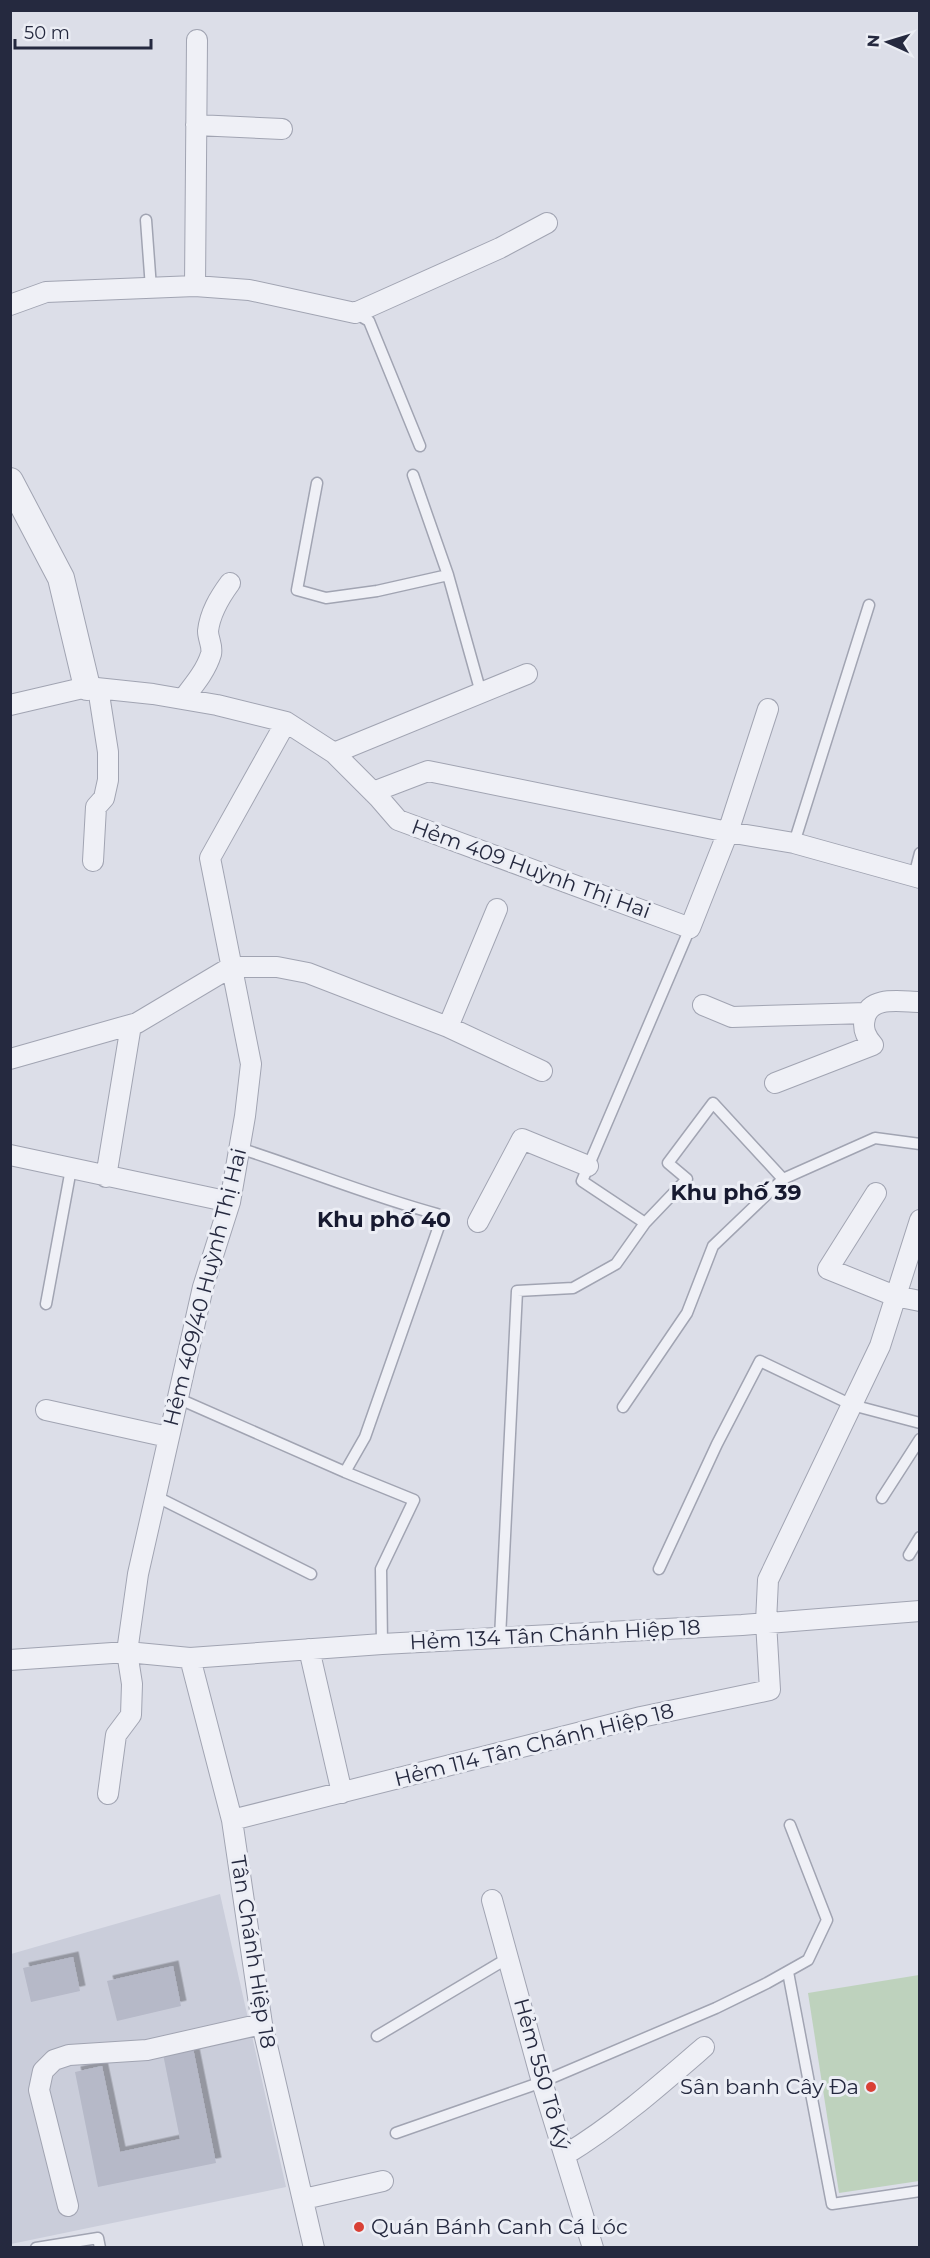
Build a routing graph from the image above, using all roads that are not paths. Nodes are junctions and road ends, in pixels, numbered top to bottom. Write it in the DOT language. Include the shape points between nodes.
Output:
graph roads {
  1 [pos="197,40"];
  2 [pos="196,125"];
  3 [pos="282,129"];
  4 [pos="146,220"];
  5 [pos="547,223"];
  6 [pos="195,286"];
  7 [pos="151,288"];
  8 [pos="10,305"];
  9 [pos="355,313"];
  10 [pos="420,446"];
  11 [pos="413,475"];
  12 [pos="10,481"];
  13 [pos="316,483"];
  14 [pos="448,575"];
  15 [pos="230,583"];
  16 [pos="869,606"];
  17 [pos="527,674"];
  18 [pos="93,688"];
  19 [pos="481,693"];
  20 [pos="183,699"];
  21 [pos="10,705"];
  22 [pos="768,709"];
  23 [pos="285,722"];
  24 [pos="334,753"];
  25 [pos="373,792"];
  26 [pos="728,832"];
  27 [pos="794,843"];
  28 [pos="920,853"];
  29 [pos="93,861"];
  30 [pos="917,877"];
  31 [pos="497,909"];
  32 [pos="690,928"];
  33 [pos="231,967"];
  34 [pos="920,1002"];
  35 [pos="703,1005"];
  36 [pos="867,1012"];
  37 [pos="131,1025"];
  38 [pos="448,1028"];
  39 [pos="10,1059"];
  40 [pos="542,1071"];
  41 [pos="775,1083"];
  42 [pos="920,1144"];
  43 [pos="239,1148"];
  44 [pos="10,1155"];
  45 [pos="588,1166"];
  46 [pos="71,1169"];
  47 [pos="106,1177"];
  48 [pos="783,1179"];
  49 [pos="876,1193"];
  50 [pos="230,1202"];
  51 [pos="920,1220"];
  52 [pos="478,1222"];
  53 [pos="645,1223"];
  54 [pos="895,1296"];
  55 [pos="920,1301"];
  56 [pos="46,1304"];
  57 [pos="177,1398"];
  58 [pos="852,1405"];
  59 [pos="623,1407"];
  60 [pos="46,1410"];
  61 [pos="920,1423"];
  62 [pos="168,1437"];
  63 [pos="920,1439"];
  64 [pos="345,1472"];
  65 [pos="155,1496"];
  66 [pos="882,1498"];
  67 [pos="920,1537"];
  68 [pos="909,1555"];
  69 [pos="659,1569"];
  70 [pos="311,1574"];
  71 [pos="920,1611"];
  72 [pos="766,1622"];
  73 [pos="500,1638"];
  74 [pos="382,1644"];
  75 [pos="309,1649"];
  76 [pos="127,1652"];
  77 [pos="190,1658"];
  78 [pos="10,1660"];
  79 [pos="342,1793"];
  80 [pos="108,1794"];
  81 [pos="232,1821"];
  82 [pos="790,1825"];
  83 [pos="492,1900"];
  84 [pos="508,1958"];
  85 [pos="788,1972"];
  86 [pos="262,2024"];
  87 [pos="377,2036"];
  88 [pos="704,2047"];
  89 [pos="542,2082"];
  90 [pos="396,2133"];
  91 [pos="565,2155"];
  92 [pos="383,2181"];
  93 [pos="920,2191"];
  94 [pos="303,2199"];
  95 [pos="68,2206"];
  96 [pos="36,2247"];
  97 [pos="100,2247"];
  98 [pos="314,2247"];
  99 [pos="593,2247"];
  1 -- 2 [label="street"];
  2 -- 3 [label="street"];
  2 -- 6 [label="street"];
  4 -- 7 [label="lane"];
  5 -- 9 [label="street"];
  6 -- 7 [label="street"];
  6 -- 9 [label="street" via="249,290"];
  7 -- 8 [label="street" via="46,292"];
  9 -- 10 [label="lane" via="369,321"];
  11 -- 14 [label="lane"];
  12 -- 18 [label="street" via="62,579"];
  13 -- 14 [label="lane" via="297,590 326,598"];
  14 -- 19 [label="lane"];
  15 -- 20 [label="street" via="212,613 208,632 210,658"];
  16 -- 27 [label="lane"];
  17 -- 19 [label="street"];
  18 -- 20 [label="street, Hẻm 409 Huỳnh Thị Hai"];
  18 -- 21 [label="street"];
  18 -- 29 [label="street" via="108,752 108,780 104,798 96,807"];
  19 -- 24 [label="street"];
  20 -- 23 [label="street, Hẻm 409 Huỳnh Thị Hai"];
  22 -- 26 [label="street"];
  23 -- 24 [label="street, Hẻm 409 Huỳnh Thị Hai"];
  23 -- 33 [label="street, Hẻm 409/40 Huỳnh Thị Hai" via="210,858"];
  24 -- 25 [label="street, Hẻm 409 Huỳnh Thị Hai"];
  25 -- 26 [label="street" via="428,771"];
  25 -- 32 [label="street, Hẻm 409 Huỳnh Thị Hai" via="398,820"];
  26 -- 27 [label="street"];
  26 -- 32 [label="street"];
  27 -- 30 [label="street"];
  28 -- 30 [label="lane"];
  31 -- 38 [label="street"];
  32 -- 45 [label="lane"];
  33 -- 37 [label="street"];
  33 -- 38 [label="street" via="277,967 308,973"];
  33 -- 43 [label="street, Hẻm 409/40 Huỳnh Thị Hai" via="251,1064"];
  34 -- 36 [label="street" via="878,1003"];
  35 -- 36 [label="street" via="732,1017"];
  36 -- 41 [label="street" via="864,1029 873,1045"];
  37 -- 39 [label="street"];
  37 -- 47 [label="street"];
  38 -- 40 [label="street"];
  42 -- 48 [label="lane" via="875,1138"];
  43 -- 50 [label="street, Hẻm 409/40 Huỳnh Thị Hai"];
  43 -- 64 [label="lane" via="437,1214 439,1226 365,1437"];
  44 -- 46 [label="street"];
  45 -- 52 [label="street" via="522,1139"];
  45 -- 53 [label="lane" via="582,1180"];
  46 -- 47 [label="street"];
  46 -- 56 [label="lane"];
  47 -- 50 [label="street"];
  48 -- 53 [label="lane" via="713,1102 668,1163 687,1179"];
  48 -- 59 [label="lane" via="713,1246 687,1313"];
  49 -- 54 [label="street" via="828,1269"];
  50 -- 57 [label="street, Hẻm 409/40 Huỳnh Thị Hai" via="203,1287"];
  51 -- 54 [label="street"];
  53 -- 73 [label="lane" via="616,1264 573,1288 517,1291"];
  54 -- 55 [label="street"];
  54 -- 58 [label="street" via="880,1346"];
  57 -- 62 [label="street, Hẻm 409/40 Huỳnh Thị Hai"];
  57 -- 64 [label="lane"];
  58 -- 61 [label="lane"];
  58 -- 69 [label="lane" via="760,1361"];
  58 -- 72 [label="street" via="768,1580"];
  60 -- 62 [label="street"];
  62 -- 65 [label="street, Hẻm 409/40 Huỳnh Thị Hai"];
  63 -- 66 [label="lane"];
  64 -- 74 [label="lane" via="414,1500 381,1569"];
  65 -- 70 [label="lane"];
  65 -- 76 [label="street, Hẻm 409/40 Huỳnh Thị Hai"];
  67 -- 68 [label="lane"];
  71 -- 72 [label="street, Hẻm 134 Tân Chánh Hiệp 18"];
  72 -- 73 [label="street, Hẻm 134 Tân Chánh Hiệp 18"];
  72 -- 79 [label="street, Hẻm 114 Tân Chánh Hiệp 18" via="770,1690 620,1722"];
  73 -- 74 [label="street, Hẻm 134 Tân Chánh Hiệp 18"];
  74 -- 75 [label="street, Hẻm 134 Tân Chánh Hiệp 18"];
  75 -- 77 [label="street, Hẻm 134 Tân Chánh Hiệp 18"];
  75 -- 79 [label="street"];
  76 -- 77 [label="street, Hẻm 134 Tân Chánh Hiệp 18"];
  76 -- 78 [label="street, Hẻm 134 Tân Chánh Hiệp 18"];
  76 -- 80 [label="street, Hẻm 409/40 Huỳnh Thị Hai" via="131,1716 116,1736"];
  77 -- 81 [label="street, Tân Chánh Hiệp 18"];
  79 -- 81 [label="street, Hẻm 114 Tân Chánh Hiệp 18"];
  81 -- 86 [label="street, Tân Chánh Hiệp 18"];
  82 -- 85 [label="lane" via="826,1920 808,1960"];
  83 -- 84 [label="street, Hẻm 550 Tô Ký"];
  84 -- 87 [label="lane"];
  84 -- 89 [label="street, Hẻm 550 Tô Ký"];
  85 -- 89 [label="lane" via="716,2008"];
  85 -- 93 [label="lane" via="832,2204"];
  86 -- 94 [label="street, Tân Chánh Hiệp 18"];
  86 -- 95 [label="street" via="147,2050 77,2054 54,2060 43,2072 39,2090"];
  88 -- 91 [label="street" via="628,2112"];
  89 -- 90 [label="lane"];
  89 -- 91 [label="street, Hẻm 550 Tô Ký"];
  91 -- 99 [label="street, Hẻm 550 Tô Ký"];
  92 -- 94 [label="street"];
  94 -- 98 [label="street, Tân Chánh Hiệp 18"];
  96 -- 97 [label="lane" via="98,2238"];
}
